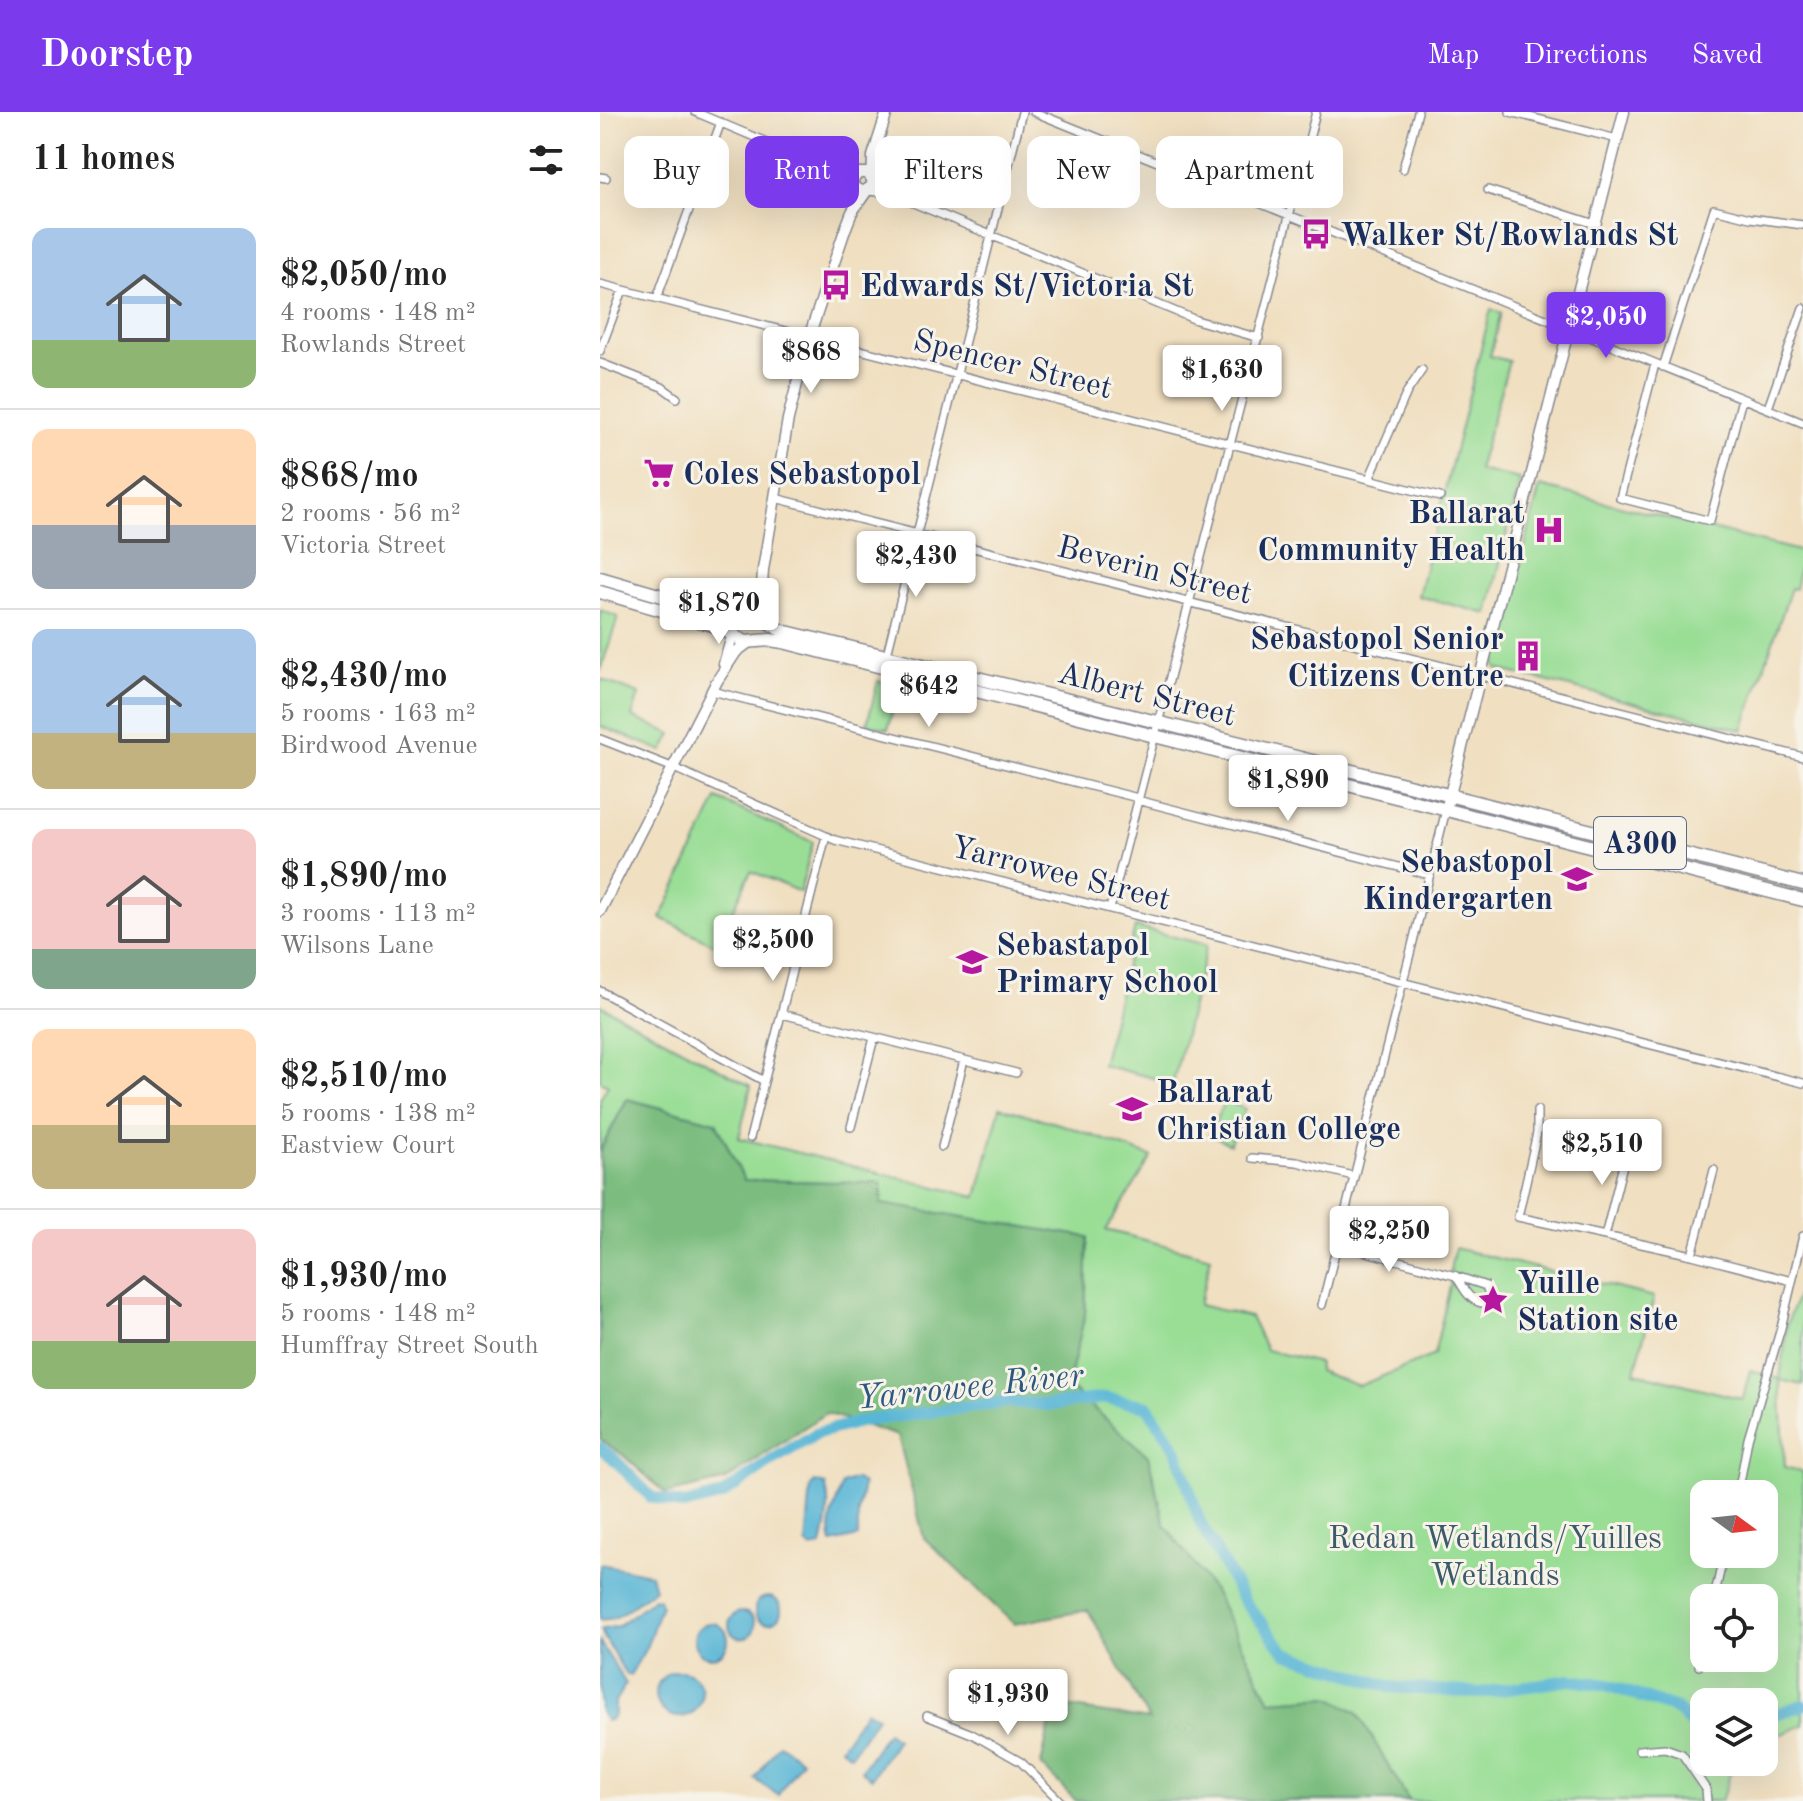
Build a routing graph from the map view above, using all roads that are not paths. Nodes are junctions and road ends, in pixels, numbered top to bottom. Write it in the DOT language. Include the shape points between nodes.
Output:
graph roads {
  1 [pos="695,112"];
  2 [pos="887,112"];
  3 [pos="1022,112"];
  4 [pos="1034,112"];
  5 [pos="1316,112"];
  6 [pos="1418,112"];
  7 [pos="1510,112"];
  8 [pos="1624,112"];
  9 [pos="721,122"];
  10 [pos="754,136"];
  11 [pos="879,136"];
  12 [pos="1617,139"];
  13 [pos="875,148"];
  14 [pos="1403,169"];
  15 [pos="859,172"];
  16 [pos="859,173"];
  17 [pos="872,179"];
  18 [pos="875,181"];
  19 [pos="1488,190"];
  20 [pos="867,191"];
  21 [pos="859,192"];
  22 [pos="875,192"];
  23 [pos="851,208"];
  24 [pos="926,208"];
  25 [pos="850,216"];
  26 [pos="1290,216"];
  27 [pos="1595,224"];
  28 [pos="1803,225"];
  29 [pos="993,235"];
  30 [pos="600,284"];
  31 [pos="623,290"];
  32 [pos="657,298"];
  33 [pos="1803,308"];
  34 [pos="1568,328"];
  35 [pos="809,337"];
  36 [pos="1259,338"];
  37 [pos="600,351"];
  38 [pos="600,363"];
  39 [pos="1659,365"];
  40 [pos="1422,370"];
  41 [pos="957,374"];
  42 [pos="677,398"];
  43 [pos="1742,399"];
  44 [pos="1768,408"];
  45 [pos="1802,422"];
  46 [pos="1229,442"];
  47 [pos="1369,479"];
  48 [pos="1440,497"];
  49 [pos="775,498"];
  50 [pos="916,534"];
  51 [pos="763,570"];
  52 [pos="600,578"];
  53 [pos="600,592"];
  54 [pos="1188,602"];
  55 [pos="741,612"];
  56 [pos="760,617"];
  57 [pos="733,633"];
  58 [pos="752,641"];
  59 [pos="886,658"];
  60 [pos="1481,676"];
  61 [pos="715,686"];
  62 [pos="1158,722"];
  63 [pos="1154,736"];
  64 [pos="600,739"];
  65 [pos="1803,757"];
  66 [pos="674,768"];
  67 [pos="1450,795"];
  68 [pos="1138,799"];
  69 [pos="1446,810"];
  70 [pos="826,836"];
  71 [pos="1430,875"];
  72 [pos="1803,884"];
  73 [pos="1803,900"];
  74 [pos="1110,909"];
  75 [pos="600,911"];
  76 [pos="1401,982"];
  77 [pos="600,991"];
  78 [pos="782,1014"];
  79 [pos="874,1038"];
  80 [pos="964,1060"];
  81 [pos="1016,1073"];
  82 [pos="764,1081"];
  83 [pos="1803,1083"];
  84 [pos="1537,1110"];
  85 [pos="851,1127"];
  86 [pos="750,1138"];
  87 [pos="1628,1145"];
  88 [pos="942,1147"];
  89 [pos="1252,1158"];
  90 [pos="1714,1170"];
  91 [pos="1353,1176"];
  92 [pos="1605,1236"];
  93 [pos="1803,1236"];
  94 [pos="1336,1244"];
  95 [pos="1692,1255"];
  96 [pos="1456,1276"];
  97 [pos="1792,1281"];
  98 [pos="1322,1305"];
  99 [pos="1741,1480"];
  100 [pos="927,1716"];
  101 [pos="1639,1750"];
  102 [pos="1060,1801"];
  103 [pos="1707,1801"];
  1 -- 9 [label="street"];
  2 -- 11 [label="street"];
  3 -- 29 [label="street"];
  4 -- 26 [label="street"];
  5 -- 26 [label="street"];
  6 -- 14 [label="street"];
  7 -- 12 [label="street"];
  8 -- 12 [label="street"];
  9 -- 10 [label="street"];
  9 -- 32 [label="street"];
  12 -- 27 [label="street"];
  13 -- 15 [label="street"];
  13 -- 17 [label="street"];
  16 -- 17 [label="street"];
  17 -- 18 [label="street"];
  17 -- 20 [label="street"];
  19 -- 27 [label="street"];
  20 -- 21 [label="street"];
  20 -- 22 [label="street"];
  20 -- 25 [label="street"];
  23 -- 25 [label="street"];
  24 -- 29 [label="street"];
  25 -- 35 [label="street"];
  26 -- 34 [label="street"];
  26 -- 36 [label="street"];
  27 -- 34 [label="street"];
  28 -- 39 [label="street" via="1714,209"];
  29 -- 36 [label="street" via="1196,320"];
  29 -- 41 [label="street"];
  30 -- 31 [label="street, Spencer Street"];
  31 -- 32 [label="street, Spencer Street"];
  31 -- 37 [label="street"];
  32 -- 35 [label="street, Spencer Street"];
  33 -- 44 [label="street"];
  34 -- 39 [label="street"];
  34 -- 60 [label="street"];
  35 -- 41 [label="street, Spencer Street"];
  35 -- 49 [label="street"];
  36 -- 46 [label="street"];
  38 -- 42 [label="street"];
  39 -- 43 [label="street"];
  39 -- 43 [label="street" via="1620,498 1710,521"];
  40 -- 47 [label="street" via="1408,389"];
  41 -- 46 [label="street, Spencer Street"];
  41 -- 50 [label="street"];
  43 -- 44 [label="street"];
  44 -- 45 [label="street"];
  46 -- 47 [label="street, Spencer Street"];
  46 -- 54 [label="street"];
  47 -- 48 [label="street, Spencer Street"];
  49 -- 50 [label="street, Beverin Street"];
  49 -- 51 [label="street"];
  50 -- 54 [label="street, Beverin Street"];
  50 -- 59 [label="street"];
  51 -- 55 [label="street" via="752,601"];
  51 -- 56 [label="street"];
  52 -- 55 [label="highway" via="693,605"];
  53 -- 57 [label="highway"];
  54 -- 60 [label="street, Beverin Street"];
  54 -- 62 [label="street"];
  55 -- 56 [label="highway"];
  55 -- 57 [label="highway" via="732,623"];
  56 -- 58 [label="highway" via="762,630"];
  56 -- 59 [label="highway, Albert Street / A300" via="781,631"];
  57 -- 58 [label="highway" via="741,641"];
  57 -- 61 [label="street"];
  58 -- 61 [label="street" via="736,652"];
  58 -- 63 [label="highway, Albert Street / A300" via="783,642"];
  59 -- 62 [label="highway, Albert Street / A300"];
  60 -- 65 [label="street, Beverin Street"];
  60 -- 67 [label="street"];
  61 -- 66 [label="street"];
  61 -- 68 [label="street"];
  62 -- 63 [label="street"];
  62 -- 67 [label="highway, Albert Street / A300"];
  63 -- 68 [label="street"];
  63 -- 69 [label="highway, Albert Street / A300"];
  64 -- 66 [label="street, Yarrowee Street"];
  66 -- 70 [label="street, Yarrowee Street"];
  66 -- 75 [label="street"];
  67 -- 69 [label="street"];
  67 -- 72 [label="highway, Albert Street / A300"];
  68 -- 71 [label="street"];
  68 -- 74 [label="street"];
  69 -- 71 [label="street"];
  69 -- 73 [label="highway, Albert Street / A300"];
  70 -- 74 [label="street, Yarrowee Street"];
  70 -- 78 [label="street"];
  71 -- 76 [label="street"];
  74 -- 76 [label="street, Yarrowee Street"];
  76 -- 83 [label="street, Yarrowee Street"];
  76 -- 91 [label="street"];
  77 -- 82 [label="street"];
  78 -- 79 [label="street"];
  78 -- 82 [label="street"];
  79 -- 80 [label="street"];
  79 -- 85 [label="street"];
  80 -- 81 [label="street"];
  80 -- 88 [label="street"];
  82 -- 86 [label="street"];
  84 -- 92 [label="street" via="1537,1136 1518,1217"];
  87 -- 92 [label="street"];
  89 -- 91 [label="street"];
  90 -- 95 [label="street"];
  91 -- 94 [label="street"];
  92 -- 95 [label="street"];
  93 -- 97 [label="street"];
  94 -- 96 [label="street"];
  94 -- 98 [label="street"];
  95 -- 97 [label="street"];
  96 -- 96 [label="street" via="1486,1286 1489,1295 1482,1303 1476,1301"];
  97 -- 99 [label="street"];
  100 -- 102 [label="street" via="1021,1762"];
  101 -- 103 [label="street" via="1665,1748 1682,1754 1706,1789"];
}
